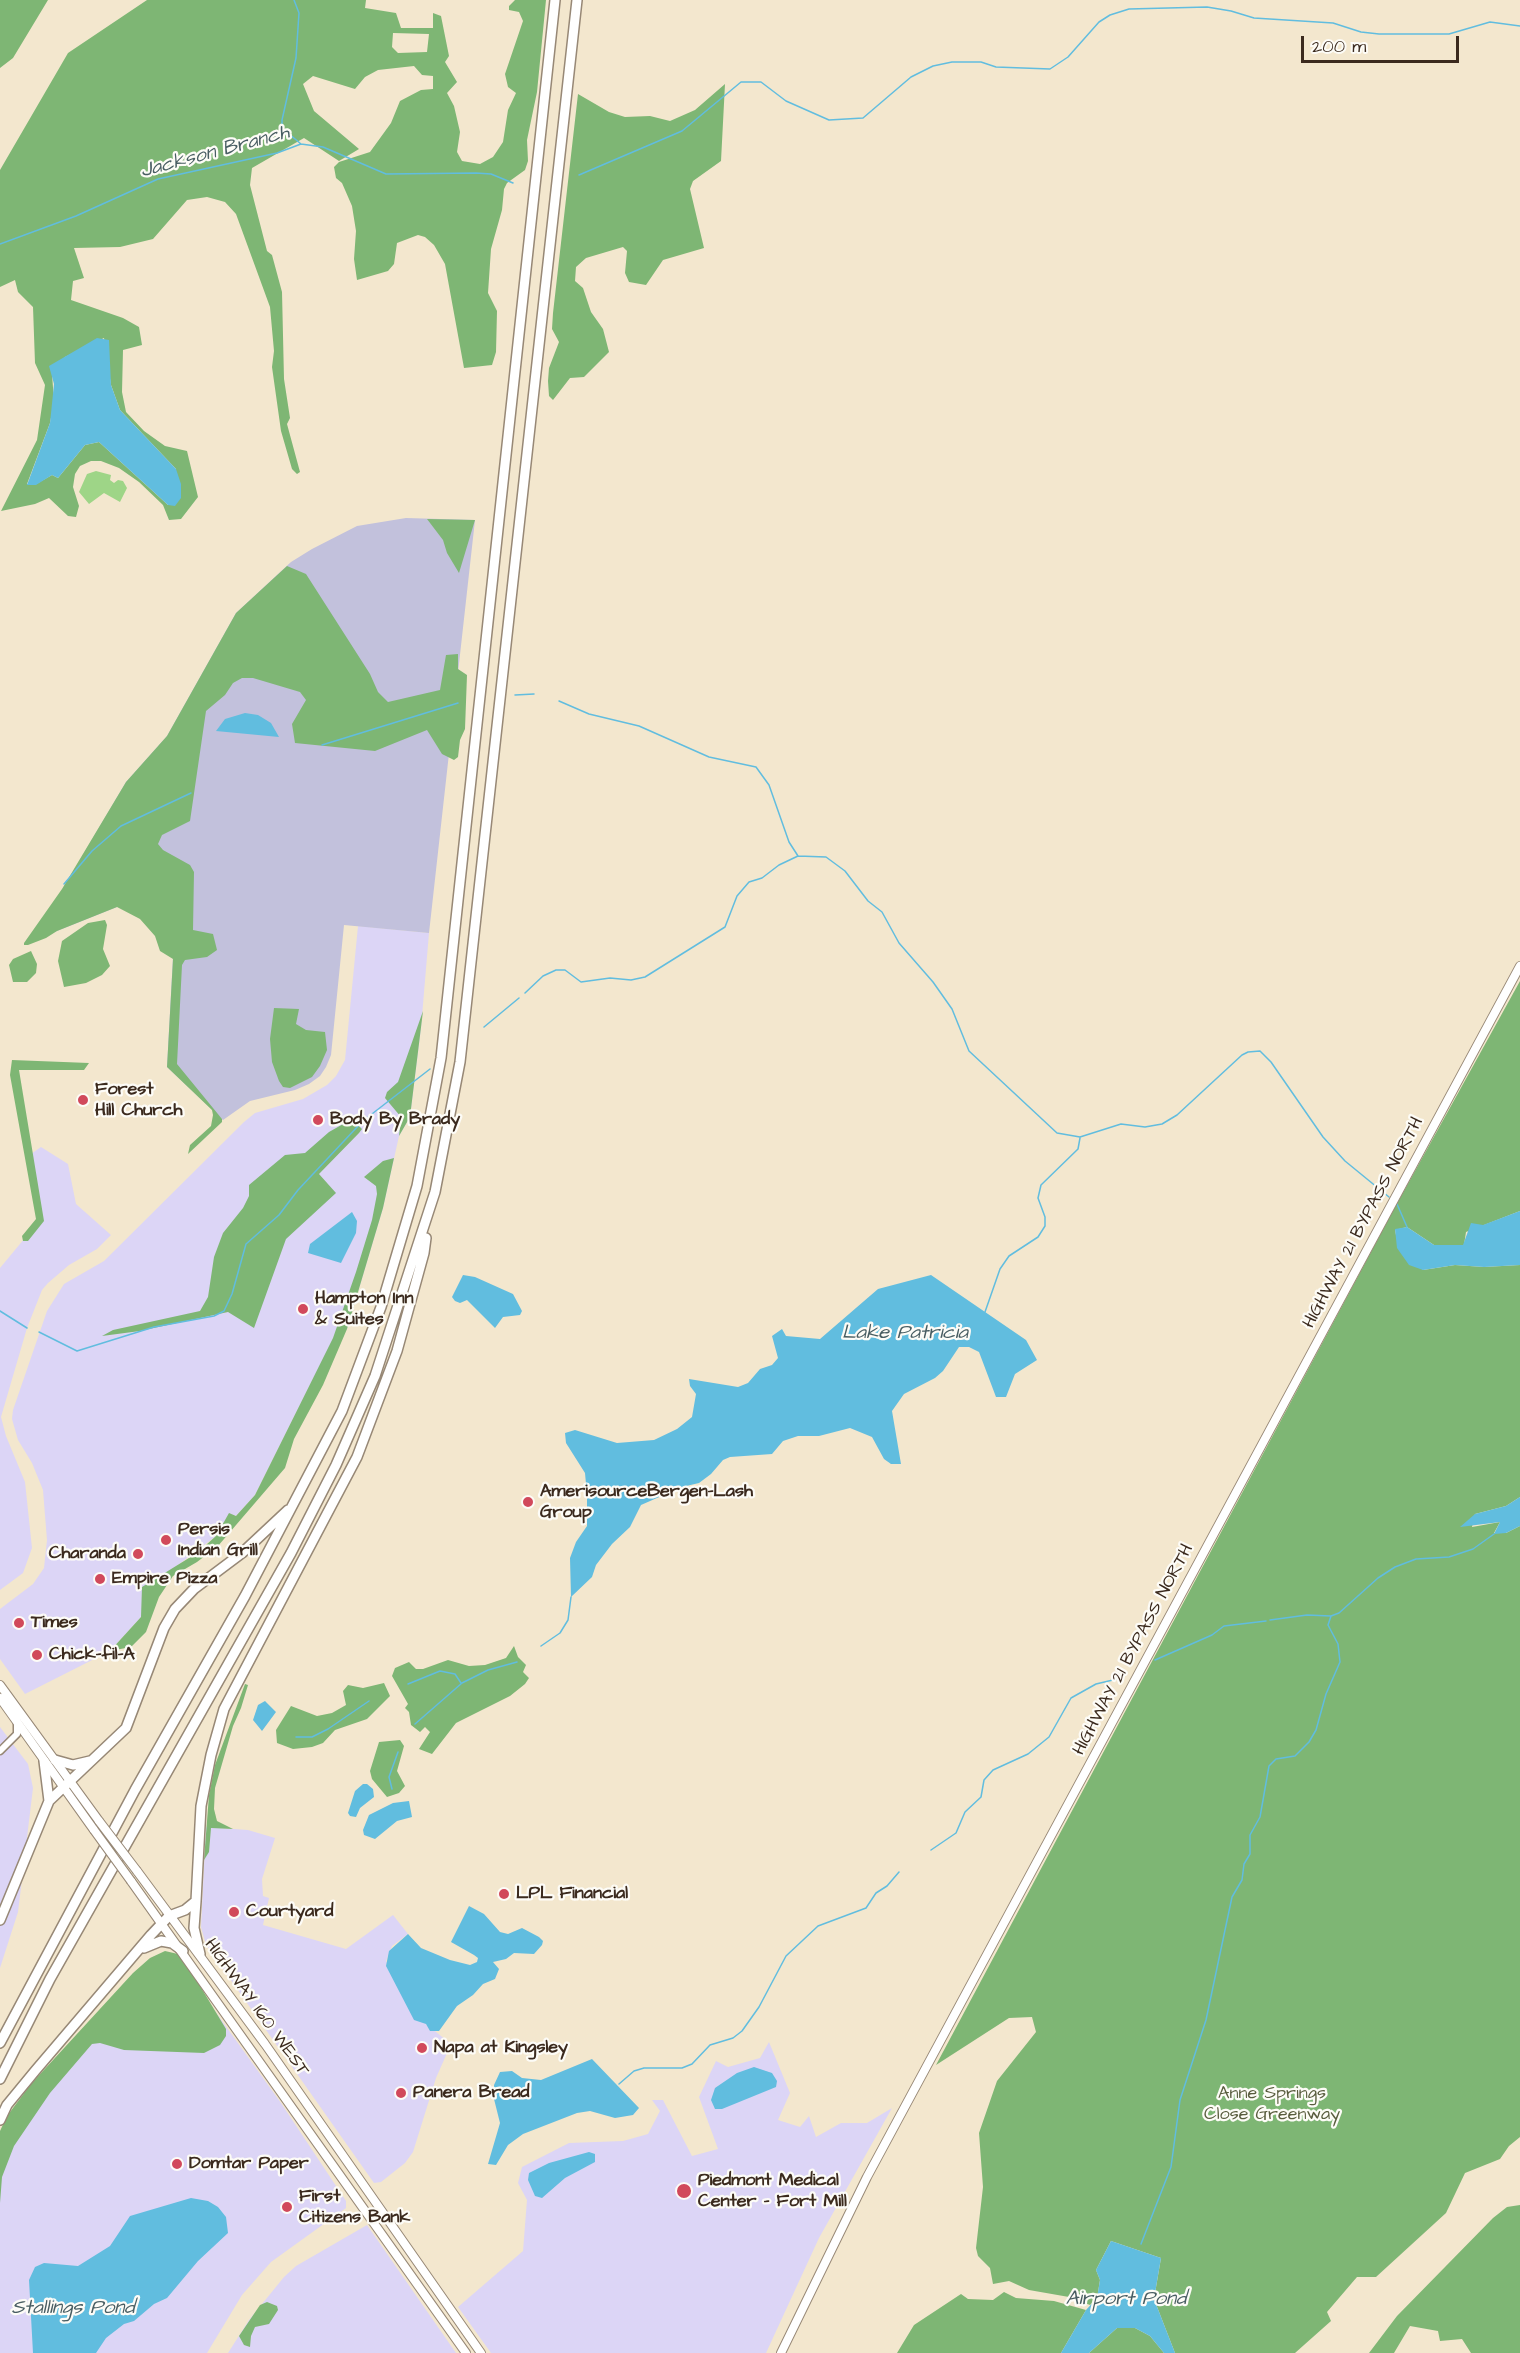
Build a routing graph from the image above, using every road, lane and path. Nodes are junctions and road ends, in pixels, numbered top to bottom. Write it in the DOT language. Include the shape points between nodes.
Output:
graph roads {
  1 [pos="555,0"];
  2 [pos="577,0"];
  3 [pos="1520,966"];
  4 [pos="428,1217"];
  5 [pos="294,1505"];
  6 [pos="0,1685"];
  7 [pos="0,1698"];
  8 [pos="17,1721"];
  9 [pos="17,1734"];
  10 [pos="27,1736"];
  11 [pos="0,1751"];
  12 [pos="55,1760"];
  13 [pos="92,1760"];
  14 [pos="44,1761"];
  15 [pos="68,1784"];
  16 [pos="49,1801"];
  17 [pos="196,1901"];
  18 [pos="169,1916"];
  19 [pos="0,1920"];
  20 [pos="162,1923"];
  21 [pos="183,1951"];
  22 [pos="200,1954"];
  23 [pos="135,1955"];
  24 [pos="0,2043"];
  25 [pos="0,2079"];
  26 [pos="0,2120"];
  27 [pos="466,2353"];
  28 [pos="481,2353"];
  29 [pos="781,2353"];
  1 -- 5 [label="highway" via="441,1058 417,1186 381,1307 342,1411"];
  2 -- 4 [label="highway" via="462,1050"];
  3 -- 29 [label="main road, HIGHWAY 21 BYPASS NORTH" via="872,2167"];
  4 -- 17 [label="highway" via="424,1253 397,1351 361,1448 338,1499 224,1709 201,1806"];
  4 -- 25 [label="highway" via="375,1376 336,1465 291,1553 50,1979"];
  5 -- 13 [label="highway" via="242,1553 194,1589 176,1609 164,1628 126,1728"];
  5 -- 24 [label="highway"];
  6 -- 12 [label="main road, HIGHWAY 160 WEST"];
  7 -- 8 [label="main road, HIGHWAY 160 WEST"];
  8 -- 9 [label="street"];
  8 -- 10 [label="main road, HIGHWAY 160 WEST"];
  9 -- 10 [label="street"];
  9 -- 11 [label="street"];
  10 -- 14 [label="main road, HIGHWAY 160 WEST"];
  12 -- 13 [label="highway" via="72,1765"];
  12 -- 15 [label="main road, HIGHWAY 160 WEST"];
  13 -- 15 [label="highway"];
  14 -- 15 [label="main road, HIGHWAY 160 WEST"];
  14 -- 16 [label="highway"];
  15 -- 16 [label="highway"];
  15 -- 18 [label="main road, HIGHWAY 160 WEST, bridge"];
  15 -- 20 [label="main road, HIGHWAY 160 WEST, bridge" via="94,1830"];
  16 -- 19 [label="highway"];
  17 -- 18 [label="highway"];
  17 -- 22 [label="highway" via="194,1928"];
  18 -- 20 [label="highway"];
  18 -- 22 [label="main road, HIGHWAY 160 WEST"];
  20 -- 21 [label="main road, HIGHWAY 160 WEST"];
  20 -- 23 [label="highway"];
  21 -- 23 [label="highway" via="172,1942 161,1941"];
  21 -- 27 [label="main road, HIGHWAY 160 WEST"];
  22 -- 28 [label="main road, HIGHWAY 160 WEST"];
  23 -- 26 [label="highway" via="7,2105"];
}
